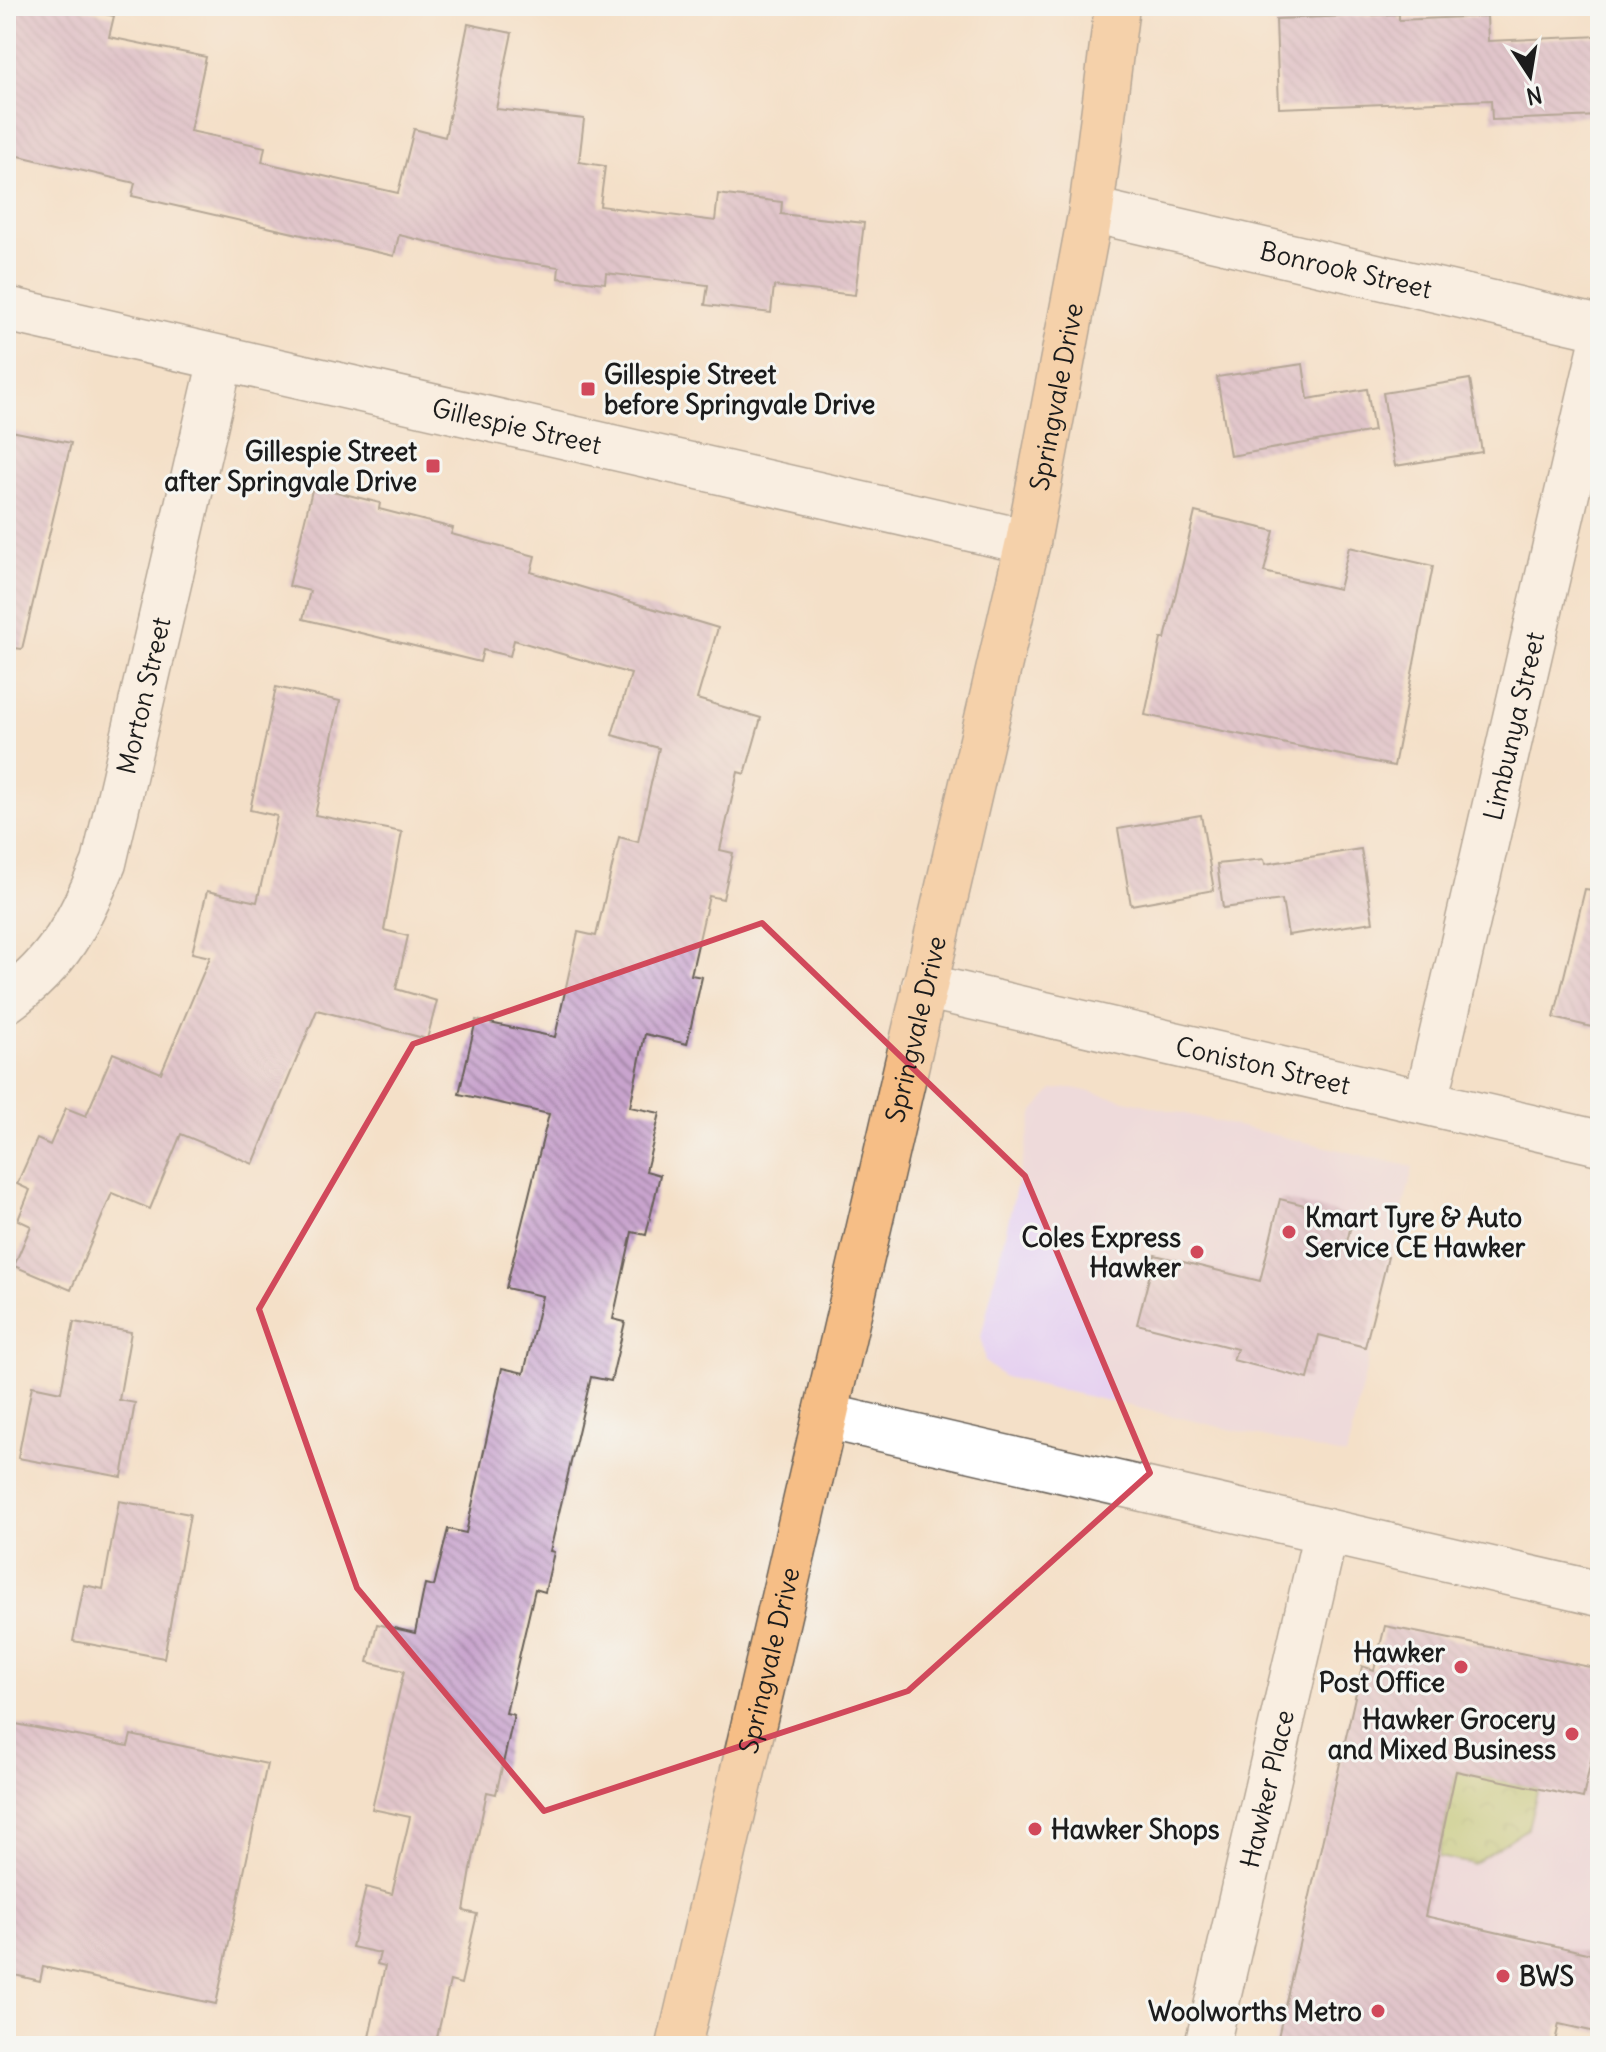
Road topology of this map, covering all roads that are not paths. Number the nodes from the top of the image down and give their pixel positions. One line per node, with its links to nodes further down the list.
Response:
1 (1117, 6): 2 (main road, Springvale Drive)
2 (1091, 210): 4 (street, Bonrook Street); 7 (main road, Springvale Drive)
3 (6, 309): 6 (street, Gillespie Street)
4 (1600, 328)
5 (1600, 351): 10 (street, Limbunya Street)
6 (221, 359): 7 (street, Gillespie Street); 9 (street, Morton Street)
7 (1028, 542): 8 (main road, Springvale Drive)
8 (924, 986): 10 (street, Coniston Street); 12 (main road, Springvale Drive)
9 (6, 1001)
10 (1426, 1102): 11 (street, Coniston Street)
11 (1600, 1143)
12 (825, 1416): 13 (street); 15 (main road, Springvale Drive)
13 (1326, 1531): 14 (street); 16 (street, Hawker Place)
14 (1600, 1594)
15 (679, 2046)
16 (1207, 2046)

